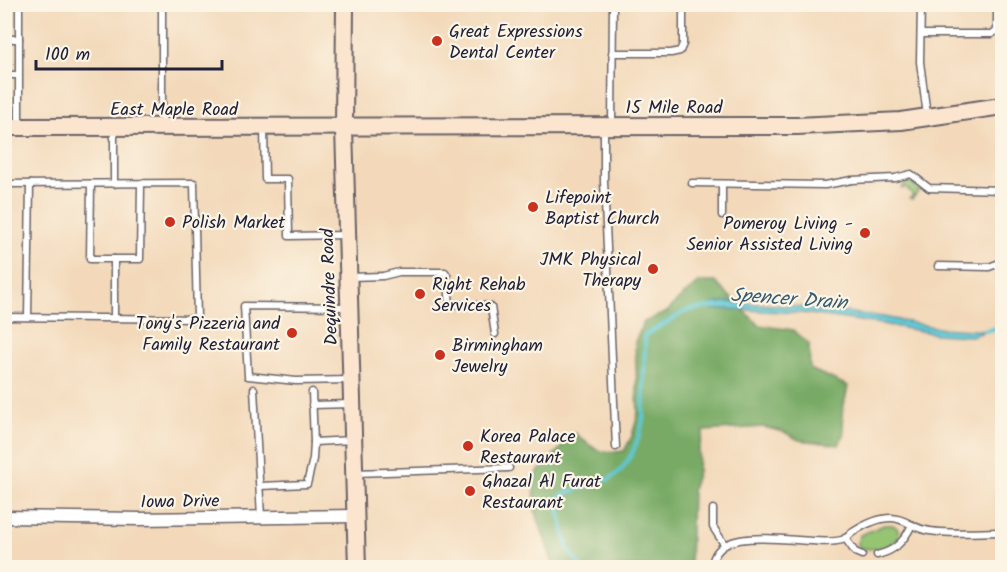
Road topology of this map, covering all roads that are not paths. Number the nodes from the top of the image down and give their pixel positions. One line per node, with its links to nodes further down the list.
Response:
1 (19, 4): 10 (lane)
2 (162, 4): 19 (lane)
3 (345, 4): 21 (main road, Dequindre Road)
4 (613, 4): 11 (lane)
5 (683, 4): 11 (lane)
6 (921, 4): 8 (lane)
7 (997, 4): 8 (lane)
8 (921, 34): 15 (lane)
9 (4, 39): 10 (lane)
10 (19, 39): 13 (lane)
11 (612, 53): 17 (lane)
12 (4, 75): 13 (lane)
13 (18, 75): 16 (lane)
14 (1002, 106): 15 (main road, 15 Mile Road)
15 (927, 118): 17 (main road, 15 Mile Road)
16 (12, 127): 18 (main road, East Maple Road)
17 (608, 127): 21 (main road, 15 Mile Road); 48 (lane)
18 (114, 128): 19 (main road, East Maple Road); 26 (lane)
19 (162, 128): 20 (main road, East Maple Road)
20 (264, 128): 21 (main road, East Maple Road); 31 (lane)
21 (344, 128): 31 (main road, Dequindre Road)
22 (692, 183): 28 (lane)
23 (4, 184): 24 (lane)
24 (30, 184): 25 (lane); 38 (lane)
25 (92, 184): 26 (lane); 32 (lane)
26 (114, 184): 27 (lane)
27 (141, 184): 32 (lane); 39 (lane)
28 (722, 184): 29 (lane); 30 (lane)
29 (1002, 190)
30 (722, 215)
31 (347, 235): 35 (main road, Dequindre Road)
32 (114, 259): 39 (lane)
33 (1002, 262): 34 (lane)
34 (938, 266)
35 (349, 277): 36 (main road, Dequindre Road); 40 (lane)
36 (350, 307): 41 (main road, Dequindre Road); 41 (lane)
37 (4, 317): 38 (lane)
38 (28, 317): 39 (lane)
39 (114, 318)
40 (495, 334)
41 (352, 380): 44 (main road, Dequindre Road)
42 (254, 390): 51 (lane)
43 (312, 392): 45 (lane)
44 (353, 404): 45 (lane); 46 (main road, Dequindre Road)
45 (312, 405): 47 (lane)
46 (354, 440): 47 (lane); 50 (main road, Dequindre Road)
47 (314, 442): 51 (lane)
48 (616, 447)
49 (509, 468): 50 (lane)
50 (355, 473): 53 (main road, Dequindre Road)
51 (260, 486): 55 (lane)
52 (713, 508): 59 (lane)
53 (356, 516): 55 (street, Iowa Drive); 62 (main road, Dequindre Road)
54 (4, 517): 55 (street, Iowa Drive)
55 (261, 518)
56 (912, 525): 57 (lane); 58 (lane); 61 (lane)
57 (1002, 532)
58 (845, 538): 59 (lane); 60 (lane)
59 (724, 544): 63 (lane)
60 (862, 555)
61 (877, 555)
62 (357, 567)
63 (712, 567)

